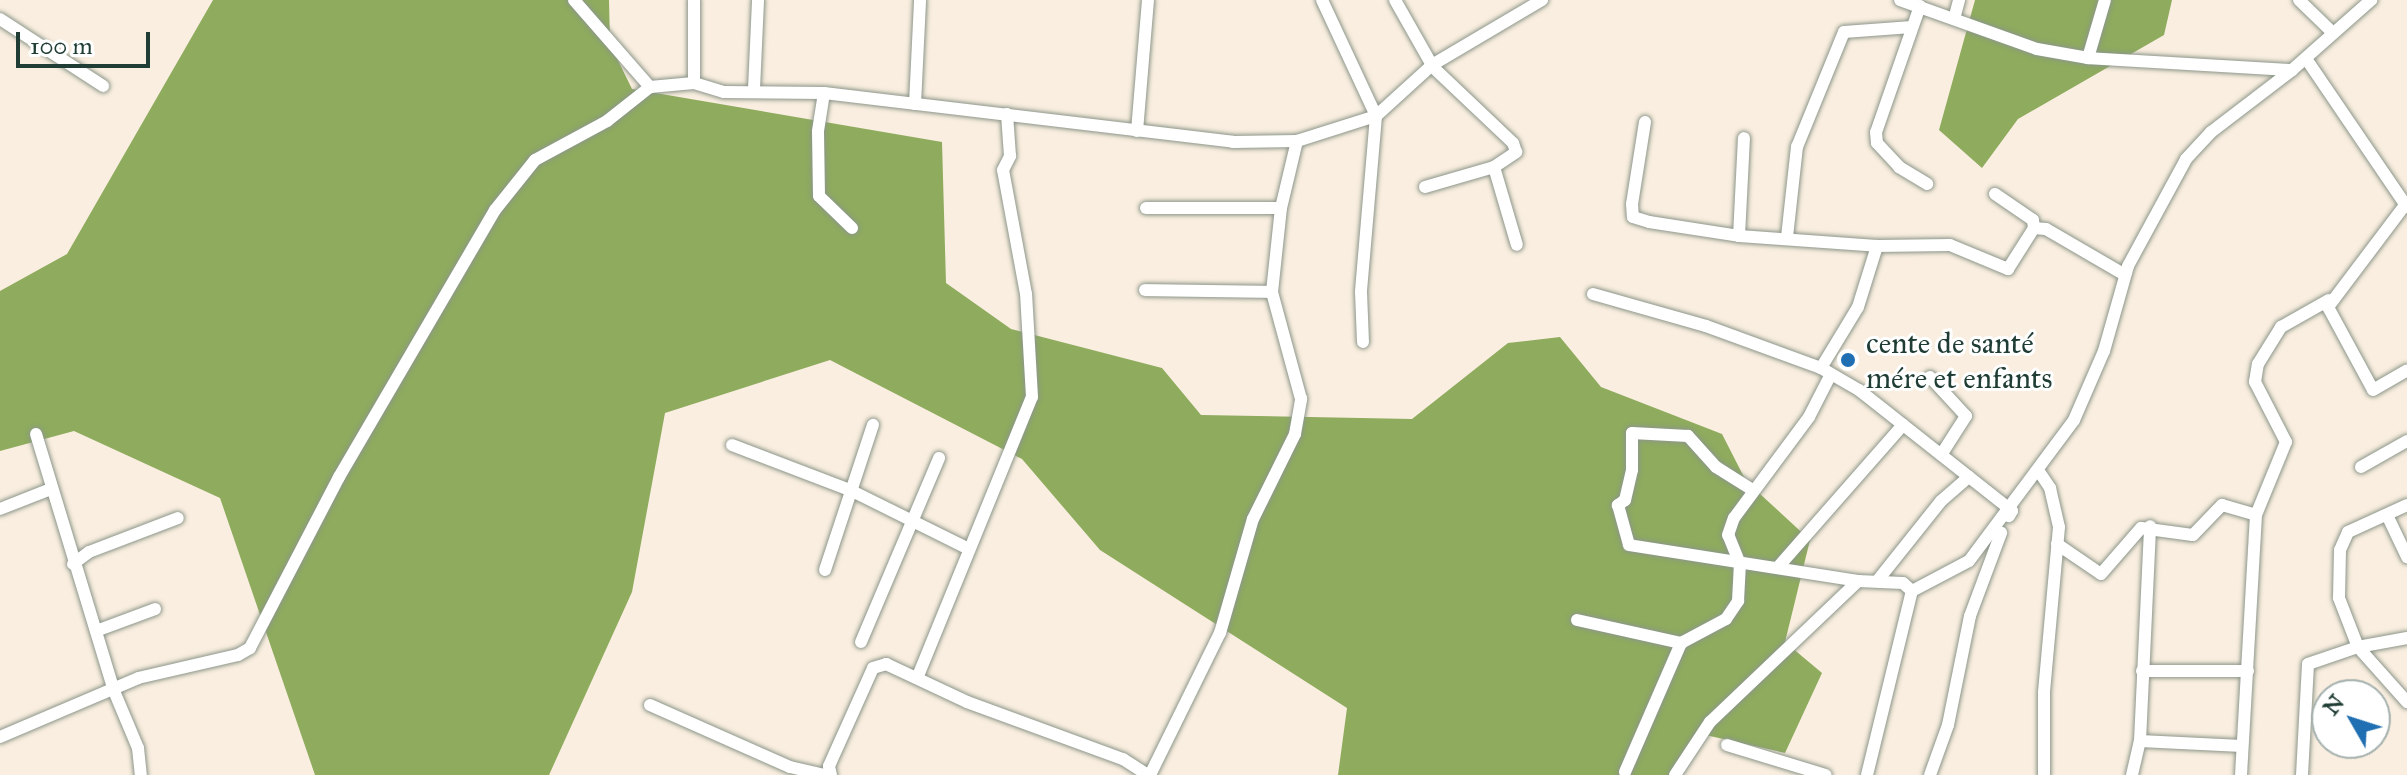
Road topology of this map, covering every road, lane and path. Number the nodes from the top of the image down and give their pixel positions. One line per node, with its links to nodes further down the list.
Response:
1 (574, 0): 25 (street)
2 (694, 0): 23 (street)
3 (758, 0): 26 (street)
4 (920, 0): 28 (street)
5 (1148, 0): 32 (street)
6 (1322, 0): 30 (street)
7 (1395, 0): 21 (street)
8 (1542, 0): 21 (street)
9 (1900, 0): 14 (street)
10 (1959, 0): 16 (street)
11 (2105, 0): 19 (street)
12 (2299, 0): 18 (street)
13 (2371, 0): 18 (street)
14 (1920, 6): 16 (street); 17 (street)
15 (0, 19): 24 (street)
16 (1954, 19): 19 (street)
17 (1912, 27): 36 (street); 45 (street)
18 (2333, 33): 20 (street)
19 (2088, 58): 22 (street)
20 (2307, 60): 22 (street); 39 (street)
21 (1432, 66): 30 (street); 35 (street)
22 (2292, 70): 48 (street)
23 (694, 83): 25 (street); 26 (street)
24 (103, 86)
25 (650, 87): 98 (street)
26 (754, 89): 27 (street)
27 (824, 93): 28 (street); 42 (street)
28 (915, 104): 29 (street)
29 (1007, 114): 32 (street); 79 (street)
30 (1376, 116): 34 (street); 53 (street)
31 (1645, 122): 44 (street)
32 (1137, 131): 34 (street)
33 (1744, 138): 44 (street)
34 (1297, 141): 41 (street)
35 (1494, 167): 37 (street); 46 (street)
36 (1927, 184)
37 (1425, 187)
38 (1995, 194): 43 (street)
39 (2406, 206): 52 (street)
40 (1146, 208): 41 (street)
41 (1281, 208): 50 (street)
42 (852, 228)
43 (2034, 228): 47 (street); 48 (street)
44 (1739, 236): 45 (street)
45 (1787, 237): 47 (street)
46 (1517, 245)
47 (1877, 246): 55 (street)
48 (2125, 275): 65 (street)
49 (1145, 290): 50 (street)
50 (1272, 292): 108 (street)
51 (1593, 294): 55 (street)
52 (2329, 300): 54 (street); 73 (street)
53 (1363, 342)
54 (2407, 370)
55 (1826, 371): 58 (street); 68 (street)
56 (1930, 377): 62 (street)
57 (873, 425): 69 (street)
58 (1903, 425): 62 (street); 83 (street)
59 (36, 434): 67 (street)
60 (2407, 441): 64 (street)
61 (732, 445): 69 (street)
62 (1941, 455): 66 (street)
63 (939, 458): 76 (street)
64 (2361, 467)
65 (2038, 470): 72 (street); 78 (street)
66 (1969, 477): 72 (street); 85 (street)
67 (51, 489): 71 (street); 81 (street)
68 (1751, 489): 82 (street); 82 (street)
69 (850, 490): 76 (street); 84 (street)
70 (2407, 505): 74 (street)
71 (0, 509)
72 (2012, 511): 87 (street); 112 (street)
73 (2256, 515): 77 (street); 96 (street)
74 (2387, 515): 80 (street); 94 (street)
75 (178, 518): 81 (street)
76 (914, 519): 79 (street); 92 (street)
77 (2150, 526): 78 (street); 95 (street)
78 (2057, 544): 113 (street)
79 (969, 549): 97 (street)
80 (2407, 557)
81 (73, 564): 90 (street)
82 (1740, 564): 83 (street); 93 (street)
83 (1779, 566): 86 (street)
84 (825, 570)
85 (1878, 580): 86 (street); 87 (street)
86 (1858, 581): 109 (street)
87 (1912, 591): 111 (street)
88 (155, 609): 90 (street)
89 (1577, 620): 93 (street)
90 (96, 631): 98 (street)
91 (2407, 638): 94 (street)
92 (861, 642)
93 (1681, 643): 105 (street)
94 (2358, 647): 99 (street); 116 (street)
95 (2142, 671): 96 (street); 102 (street)
96 (2248, 671): 104 (street)
97 (918, 676): 107 (street); 108 (street)
98 (114, 691): 101 (street); 106 (street)
99 (2407, 702)
100 (650, 705): 107 (street)
101 (0, 737)
102 (2140, 741): 104 (street); 114 (street)
103 (1727, 745): 110 (street)
104 (2242, 746): 115 (street)
105 (1625, 772)
106 (141, 775)
107 (829, 775)
108 (1149, 775)
109 (1675, 775)
110 (1826, 775)
111 (1867, 775)
112 (1930, 775)
113 (2044, 775)
114 (2132, 775)
115 (2241, 775)
116 (2302, 775)

